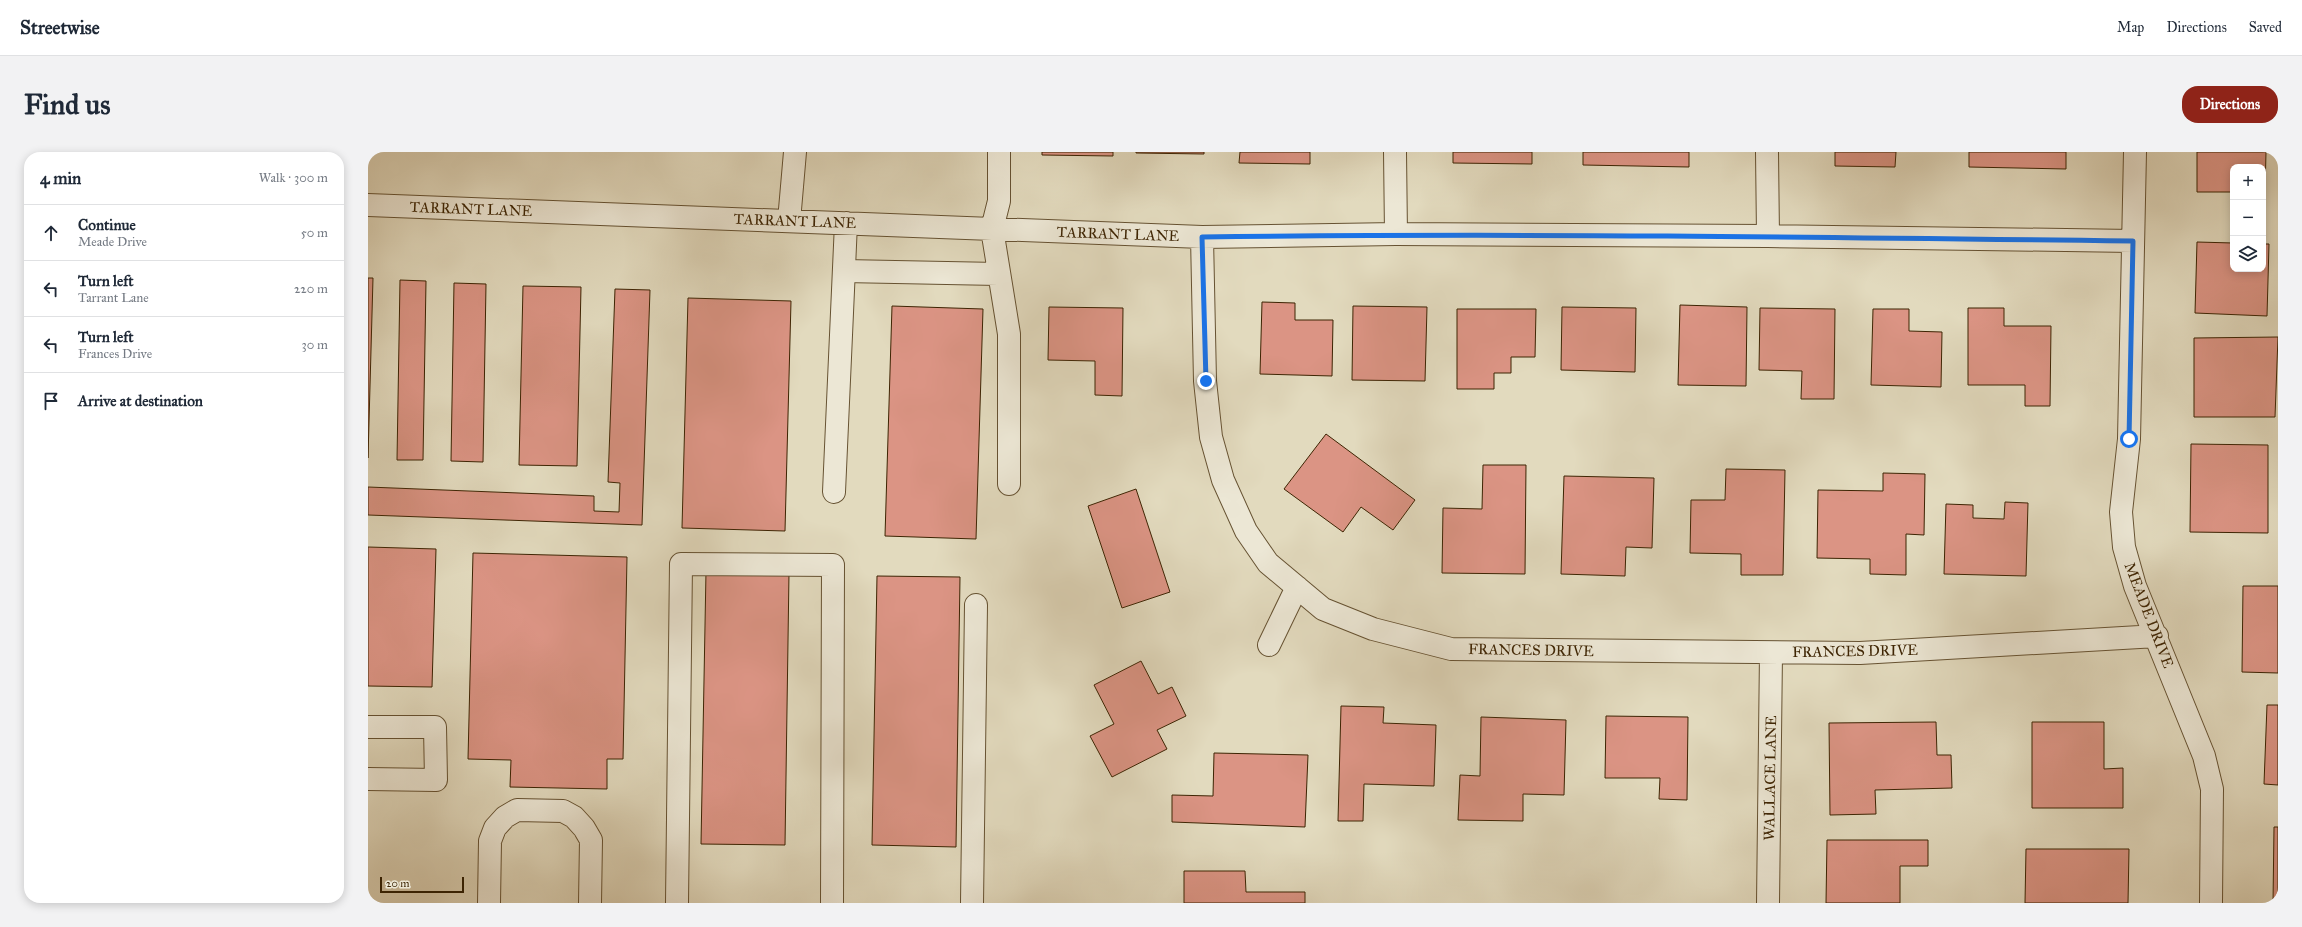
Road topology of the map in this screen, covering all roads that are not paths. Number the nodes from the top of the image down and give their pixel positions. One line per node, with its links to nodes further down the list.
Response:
1 (796, 152): 7 (street)
2 (999, 152): 9 (street)
3 (1395, 152): 10 (street)
4 (1767, 152): 11 (street)
5 (2134, 152): 13 (street, MEADE DRIVE)
6 (368, 205): 7 (street, TARRANT LANE)
7 (789, 221): 8 (street, TARRANT LANE)
8 (846, 224): 9 (street, TARRANT LANE); 14 (street)
9 (992, 229): 12 (street, TARRANT LANE); 15 (street)
10 (1396, 234): 11 (street, TARRANT LANE); 12 (street, TARRANT LANE)
11 (1768, 236): 13 (street, TARRANT LANE)
12 (1202, 237): 18 (street, FRANCES DRIVE)
13 (2133, 241): 20 (street, MEADE DRIVE)
14 (844, 271): 15 (street); 17 (street)
15 (998, 274): 16 (street)
16 (1008, 484)
17 (834, 492)
18 (1297, 587): 21 (street); 22 (street, FRANCES DRIVE)
19 (976, 605): 29 (street)
20 (2156, 636): 22 (street, FRANCES DRIVE); 31 (street, MEADE DRIVE)
21 (1270, 645)
22 (1771, 653): 30 (street, WALLACE LANE)
23 (368, 727): 24 (street)
24 (368, 779)
25 (489, 903): 26 (street)
26 (590, 903)
27 (677, 903): 28 (street)
28 (832, 903)
29 (972, 903)
30 (1768, 903)
31 (2211, 903)

